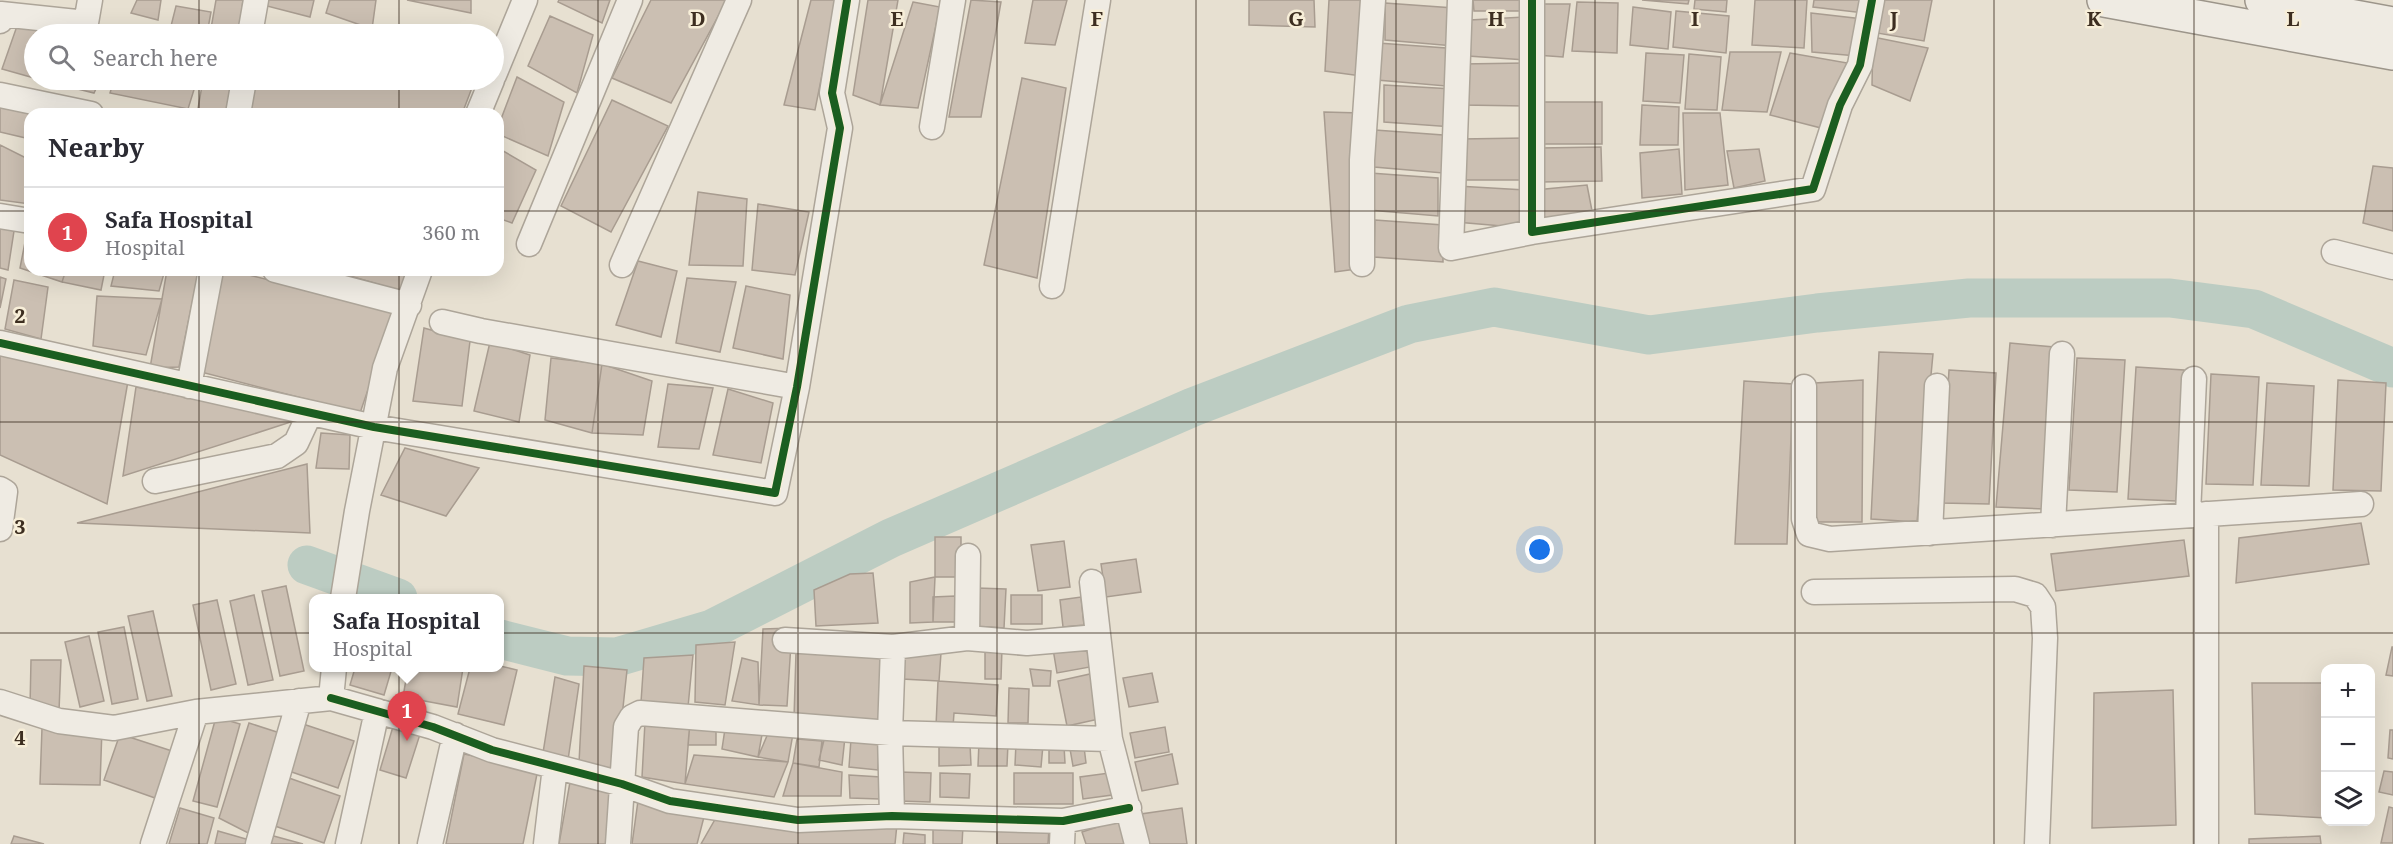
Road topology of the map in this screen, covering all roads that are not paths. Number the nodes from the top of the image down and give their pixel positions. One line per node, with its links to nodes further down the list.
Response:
1 (90, 0): 15 (street)
2 (256, 0): 16 (street)
3 (525, 0): 18 (street)
4 (630, 0): 30 (street)
5 (739, 0): 33 (street)
6 (847, 0): 46 (street)
7 (953, 0): 26 (street)
8 (1098, 0): 38 (street)
9 (1373, 0): 32 (street)
10 (1460, 0): 29 (street)
11 (1532, 0): 29 (street)
12 (1872, 0): 29 (street)
13 (2104, 0): 19 (street)
14 (2262, 0): 17 (street)
15 (0, 21)
16 (253, 24)
17 (2393, 24)
18 (504, 51)
19 (2393, 53)
20 (242, 90): 24 (street)
21 (488, 90): 25 (street)
22 (0, 95): 23 (street)
23 (57, 108)
24 (239, 108)
25 (480, 108)
26 (932, 127)
27 (0, 216): 28 (street)
28 (24, 220)
29 (1532, 232)
30 (529, 244)
31 (2334, 252): 34 (street)
32 (1362, 264)
33 (622, 265)
34 (2393, 267)
35 (210, 276): 44 (street)
36 (298, 276): 39 (street)
37 (418, 276): 39 (street)
38 (1052, 286)
39 (408, 305): 49 (street)
40 (442, 321): 46 (street)
41 (0, 343): 44 (street)
42 (2062, 354): 54 (street)
43 (2194, 379): 53 (street)
44 (189, 386): 48 (street)
45 (1936, 386): 56 (street)
46 (797, 387): 49 (street)
47 (1804, 387): 56 (street)
48 (310, 413): 49 (street); 50 (street)
49 (374, 427): 60 (street)
50 (155, 481)
51 (0, 489): 55 (street)
52 (2361, 504): 53 (street)
53 (2197, 515): 54 (street); 87 (street)
54 (2053, 525): 56 (street)
55 (0, 529)
56 (1930, 533)
57 (968, 556): 61 (street)
58 (1092, 582): 62 (street)
59 (1814, 592): 86 (street)
60 (344, 594)
61 (967, 638): 62 (street); 64 (street)
62 (1097, 638): 73 (street)
63 (785, 640): 64 (street)
64 (892, 647): 71 (street)
65 (334, 672): 66 (street)
66 (331, 698): 67 (street); 69 (street)
67 (299, 701): 70 (street); 80 (street)
68 (6, 705): 70 (street)
69 (377, 711): 72 (street); 81 (street)
70 (196, 712): 79 (street)
71 (890, 733): 73 (street); 75 (street); 77 (street)
72 (455, 735): 74 (street); 82 (street)
73 (1110, 739): 76 (street)
74 (555, 767): 75 (street); 83 (street)
75 (622, 784): 77 (street); 84 (street)
76 (1129, 808): 78 (street); 85 (street)
77 (892, 816): 78 (street)
78 (1062, 833)
79 (153, 844)
80 (258, 844)
81 (348, 844)
82 (430, 844)
83 (546, 844)
84 (618, 844)
85 (1137, 844)
86 (2037, 844)
87 (2206, 844)

